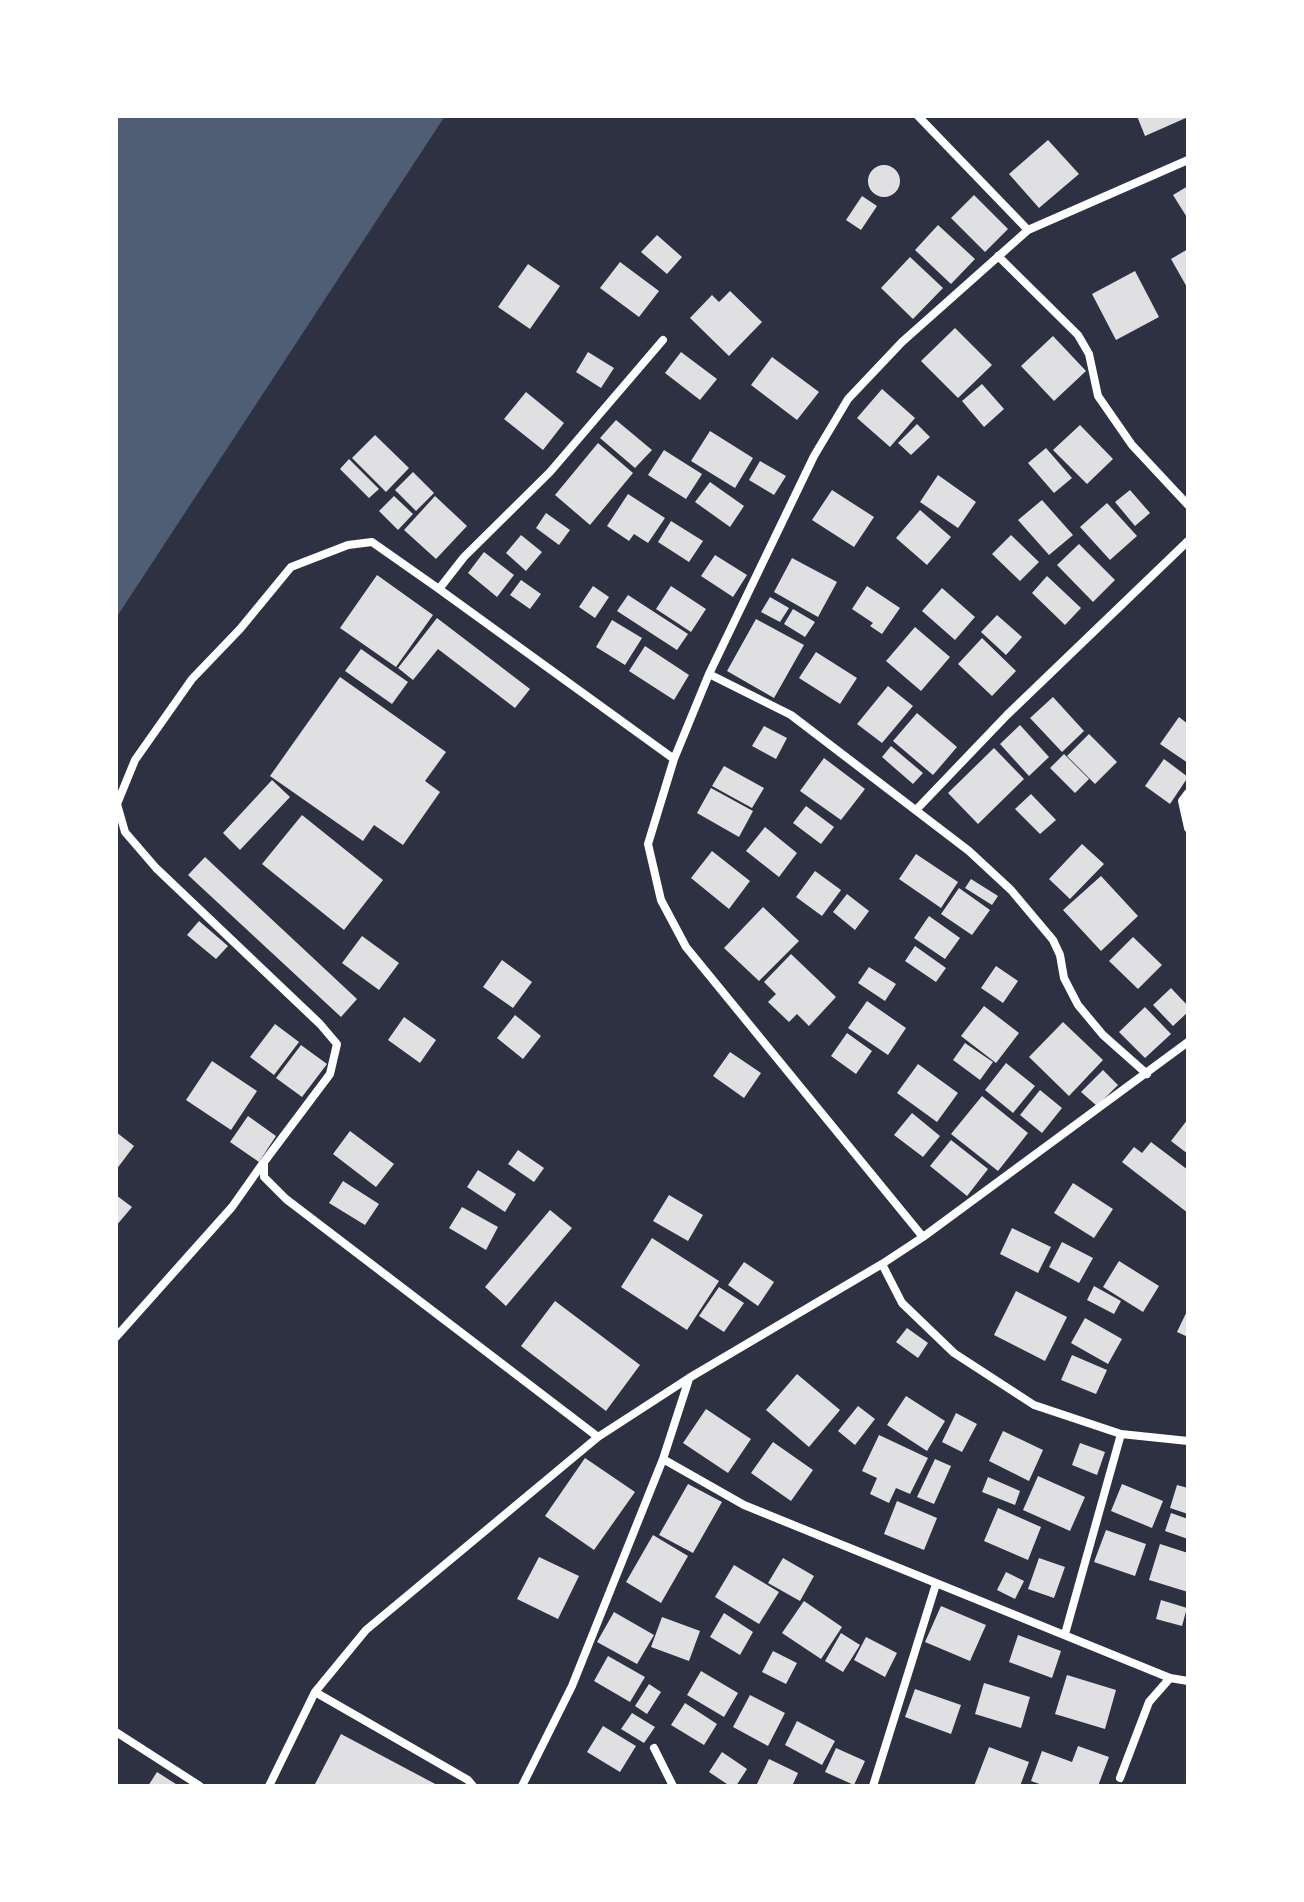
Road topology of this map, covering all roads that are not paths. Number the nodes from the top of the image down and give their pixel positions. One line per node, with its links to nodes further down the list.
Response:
1 (918, 116): 3 (street)
2 (1188, 160): 3 (street)
3 (1028, 230): 4 (street)
4 (998, 256): 6 (street); 9 (street)
5 (663, 340): 8 (street)
6 (1188, 505)
7 (1188, 541): 12 (street)
8 (439, 589): 10 (street); 16 (street)
9 (709, 674): 10 (street); 12 (street)
10 (674, 759): 17 (street)
11 (1188, 793): 13 (street)
12 (916, 810): 15 (street)
13 (1188, 828)
14 (1188, 1042): 15 (street)
15 (1147, 1074): 17 (street)
16 (264, 1162): 19 (street); 22 (street)
17 (923, 1237): 18 (street)
18 (882, 1264): 20 (street); 21 (street)
19 (116, 1337)
20 (689, 1378): 22 (street); 24 (street)
21 (1121, 1434): 23 (street); 26 (street)
22 (598, 1437): 29 (street)
23 (1188, 1441)
24 (663, 1459): 25 (street); 36 (street)
25 (936, 1584): 26 (street); 38 (street)
26 (1065, 1634): 27 (street)
27 (1170, 1678): 28 (street); 32 (street)
28 (1188, 1681)
29 (315, 1692): 34 (street); 35 (street)
30 (116, 1732): 33 (street)
31 (654, 1748): 37 (street)
32 (1120, 1778)
33 (200, 1786)
34 (269, 1786)
35 (473, 1786)
36 (522, 1786)
37 (673, 1786)
38 (873, 1786)

